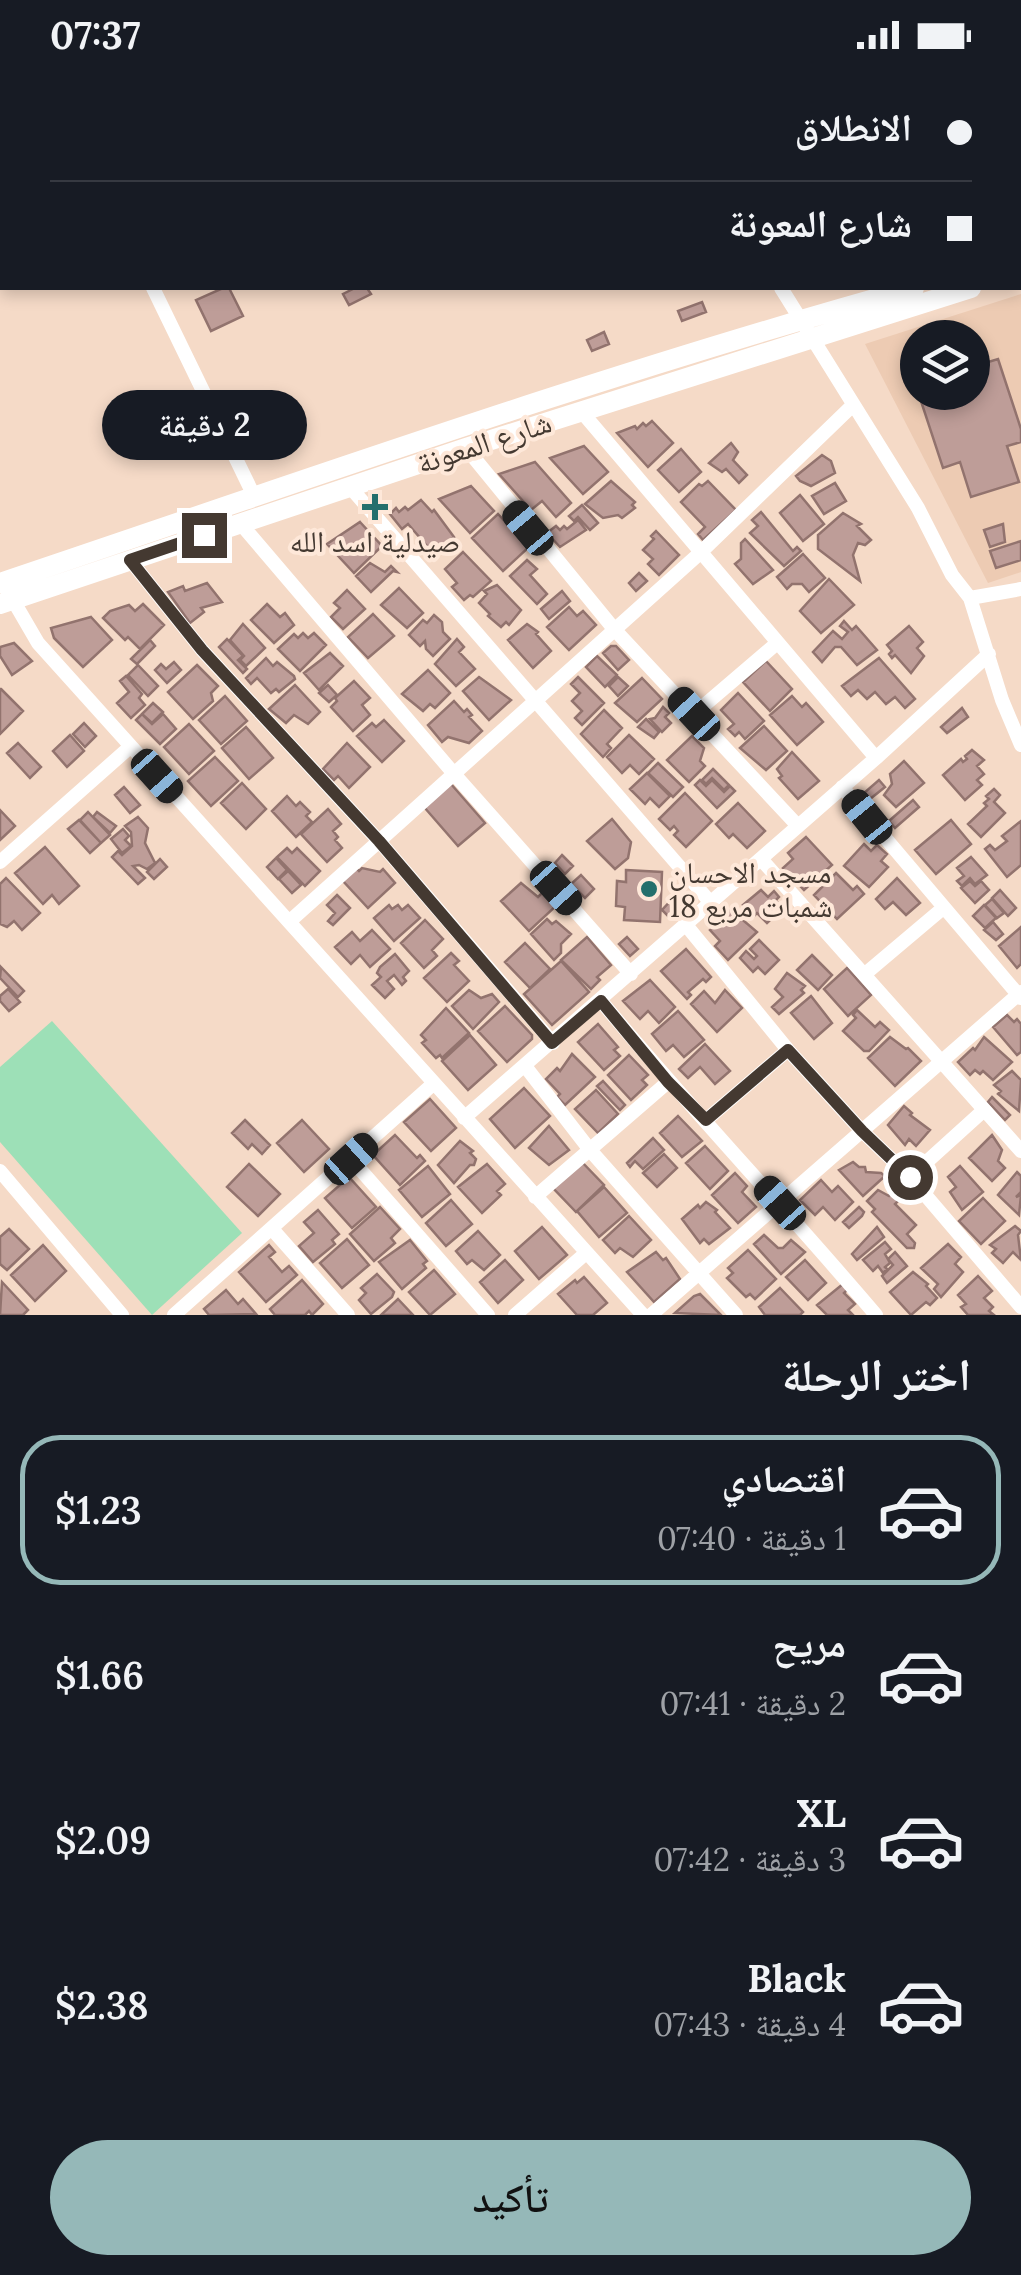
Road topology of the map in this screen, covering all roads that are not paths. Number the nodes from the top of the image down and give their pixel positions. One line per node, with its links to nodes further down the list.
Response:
1 (154, 290): 10 (street)
2 (782, 290): 5 (street)
3 (909, 290): 5 (highway, شارع المعونة)
4 (963, 290): 5 (highway, شارع المعونة)
5 (805, 329): 6 (street); 7 (highway, شارع المعونة); 10 (highway, شارع المعونة)
6 (853, 405): 12 (street); 16 (street)
7 (581, 411): 8 (highway, شارع المعونة); 12 (street)
8 (466, 448): 9 (highway, شارع المعونة); 17 (street)
9 (350, 486): 11 (highway, شارع المعونة); 20 (street)
10 (254, 496): 15 (highway, شارع المعونة)
11 (240, 522): 13 (highway, شارع المعونة); 25 (street)
12 (700, 553): 17 (street); 18 (street)
13 (130, 560): 15 (highway, شارع المعونة); 28 (street)
14 (1021, 589): 16 (street)
15 (4, 596): 23 (street)
16 (970, 598): 19 (street)
17 (614, 629): 20 (street); 21 (street)
18 (776, 644): 21 (street); 24 (street)
19 (989, 654): 22 (street); 24 (street)
20 (533, 701): 25 (street); 31 (street)
21 (694, 714): 27 (street)
22 (1021, 745)
23 (130, 747): 30 (street); 33 (street)
24 (876, 758): 26 (street)
25 (454, 775): 28 (street); 35 (street)
26 (842, 786): 27 (street); 32 (street)
27 (798, 826): 29 (street)
28 (379, 841): 33 (street); 39 (street)
29 (761, 858): 31 (street); 36 (street)
30 (0, 862)
31 (711, 903): 34 (street)
32 (942, 908): 36 (street); 37 (street)
33 (290, 922): 44 (street)
34 (686, 925): 35 (street); 40 (street)
35 (631, 974): 38 (street)
36 (865, 974): 41 (street)
37 (1020, 995): 41 (street)
38 (601, 1001): 39 (street); 43 (street)
39 (552, 1043): 42 (street)
40 (788, 1050): 47 (street); 48 (street)
41 (941, 1062): 45 (street); 48 (street)
42 (525, 1066): 46 (street); 49 (street)
43 (668, 1082): 47 (street); 49 (street)
44 (433, 1084): 46 (street); 51 (street)
45 (984, 1110): 50 (street); 53 (street)
46 (464, 1118): 54 (street)
47 (706, 1120): 55 (street)
48 (862, 1131): 53 (street); 55 (street)
49 (590, 1150): 54 (street); 58 (street)
50 (1021, 1150)
51 (351, 1159): 56 (street); 63 (street)
52 (0, 1171): 61 (street)
53 (910, 1177): 59 (street)
54 (535, 1197): 57 (street)
55 (780, 1203): 58 (street); 68 (street)
56 (273, 1230): 60 (street); 62 (street)
57 (586, 1252): 64 (street); 65 (street)
58 (701, 1273): 66 (street); 67 (street)
59 (1021, 1307)
60 (345, 1314)
61 (122, 1315)
62 (174, 1315)
63 (488, 1315)
64 (515, 1315)
65 (643, 1315)
66 (651, 1315)
67 (736, 1315)
68 (876, 1315)

